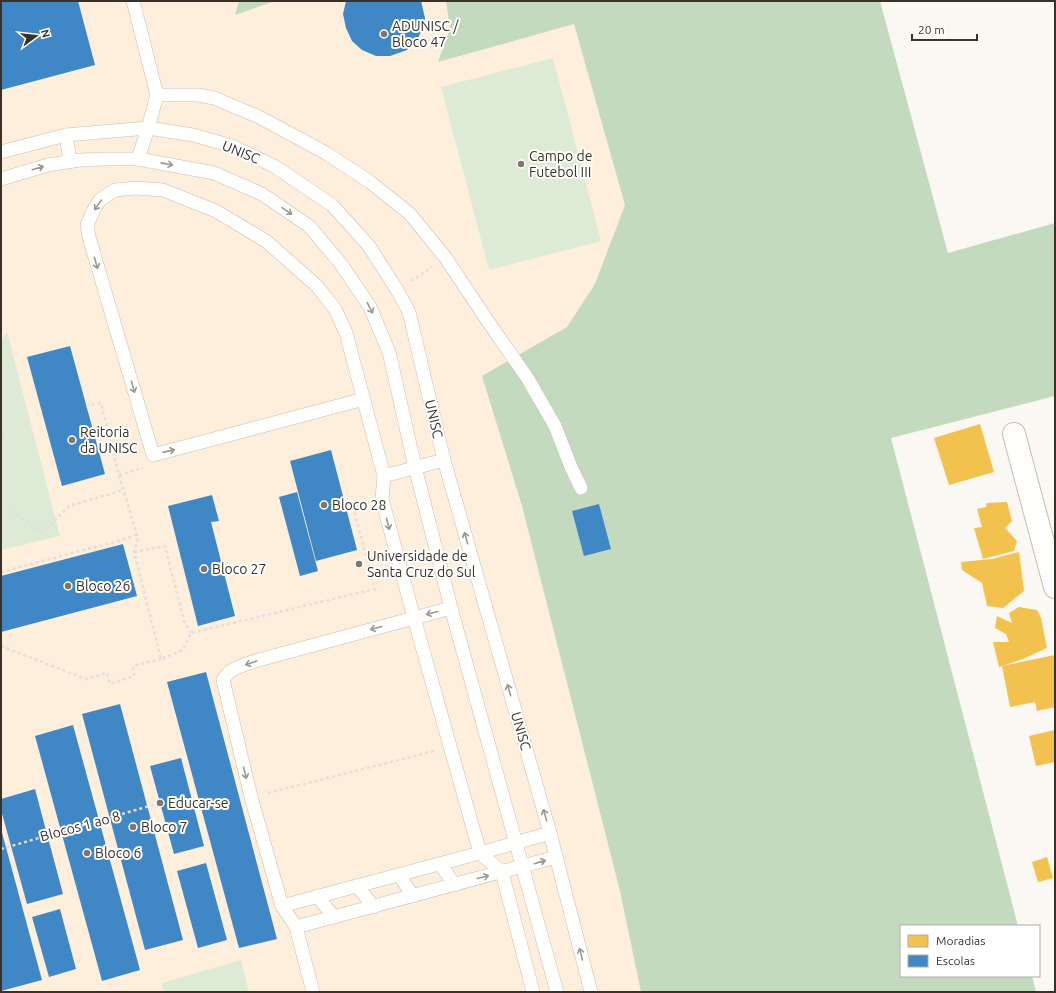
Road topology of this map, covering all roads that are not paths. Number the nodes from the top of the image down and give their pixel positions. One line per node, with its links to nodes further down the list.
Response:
1 (133, 1): 2 (lane)
2 (157, 95): 3 (lane); 14 (lane)
3 (148, 128): 4 (lane, UNISC); 6 (lane); 11 (lane, UNISC)
4 (66, 135): 5 (lane, UNISC); 7 (lane)
5 (1, 152)
6 (138, 159): 7 (lane, UNISC); 12 (lane, UNISC, one-way to 12)
7 (70, 162): 8 (lane, UNISC, one-way to 7)
8 (1, 179)
9 (364, 399): 9 (lane, one-way to 9); 13 (lane)
10 (1014, 434): 15 (street)
11 (444, 460): 12 (lane); 18 (lane, UNISC, one-way to 11)
12 (415, 467): 13 (lane); 16 (lane, UNISC)
13 (384, 476): 17 (lane, one-way to 17)
14 (581, 488)
15 (1055, 587)
16 (451, 608): 17 (lane, one-way to 17); 19 (lane, UNISC)
17 (414, 618): 20 (lane); 30 (lane, one-way to 30)
18 (550, 833): 19 (lane); 21 (lane, UNISC)
19 (516, 842): 20 (lane); 23 (lane, UNISC)
20 (480, 853): 22 (lane); 24 (lane)
21 (556, 857): 23 (lane, one-way to 21); 37 (lane, UNISC, one-way to 21)
22 (440, 864): 25 (lane); 26 (lane)
23 (523, 866): 24 (lane); 36 (lane, UNISC)
24 (502, 872): 26 (lane, one-way to 24); 35 (lane)
25 (399, 875): 27 (lane); 29 (lane)
26 (455, 885): 29 (lane)
27 (357, 886): 28 (lane); 31 (lane)
28 (317, 896): 30 (lane); 32 (lane)
29 (413, 896): 31 (lane)
30 (282, 906): 33 (lane)
31 (374, 907): 32 (lane)
32 (334, 917): 33 (lane)
33 (296, 927): 34 (lane)
34 (313, 992)
35 (533, 992)
36 (557, 992)
37 (591, 992)

